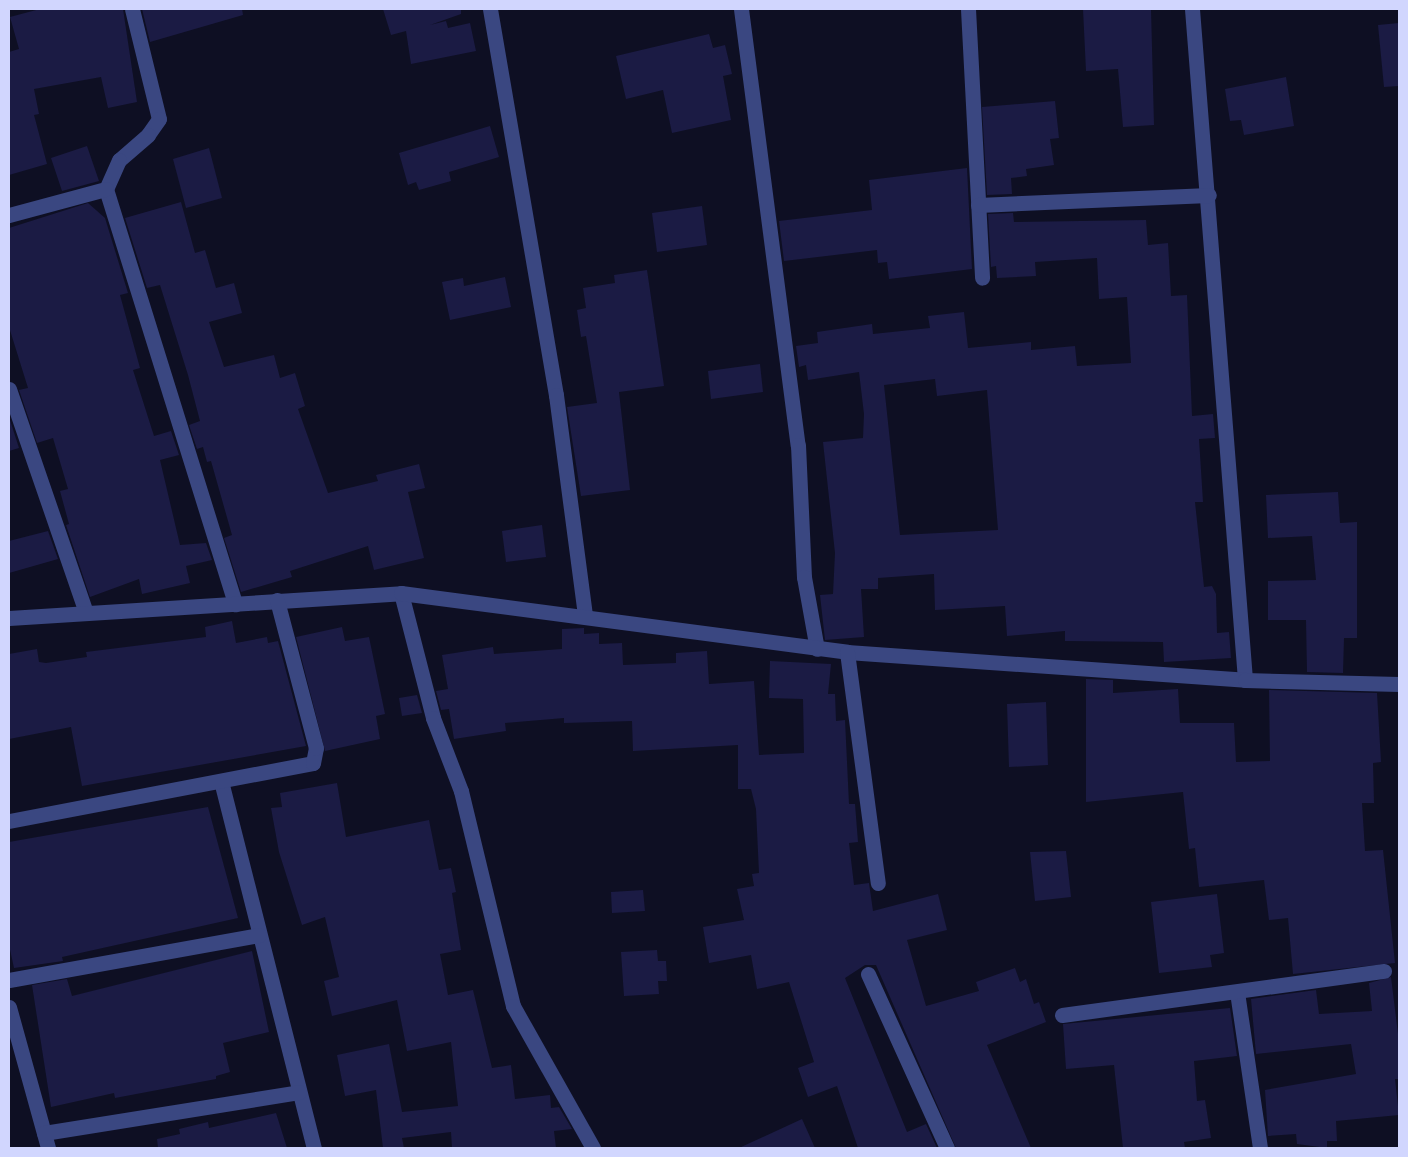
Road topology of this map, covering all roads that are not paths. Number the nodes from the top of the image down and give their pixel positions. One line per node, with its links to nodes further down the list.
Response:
1 (132, 9): 6 (street)
2 (490, 9): 16 (street)
3 (741, 9): 18 (street)
4 (968, 9): 8 (street)
5 (1192, 9): 7 (street)
6 (106, 189): 9 (street); 14 (street)
7 (1209, 195): 8 (street); 20 (street)
8 (978, 205): 10 (street)
9 (9, 215)
10 (982, 278)
11 (9, 389): 15 (street)
12 (401, 593): 13 (street); 16 (street); 36 (street)
13 (277, 600): 14 (street); 22 (street)
14 (235, 604): 15 (street)
15 (86, 613): 17 (street)
16 (585, 616): 18 (street)
17 (9, 618)
18 (817, 649): 19 (street)
19 (847, 652): 20 (street); 24 (street)
20 (1245, 680): 21 (street)
21 (1399, 684)
22 (221, 781): 23 (street); 25 (street)
23 (9, 821)
24 (878, 883)
25 (259, 935): 28 (street); 32 (street)
26 (1384, 971): 29 (street)
27 (868, 974): 37 (street)
28 (9, 980)
29 (1237, 992): 31 (street); 38 (street)
30 (9, 1007): 33 (street)
31 (1062, 1015)
32 (299, 1092): 33 (street); 35 (street)
33 (44, 1133): 34 (street)
34 (48, 1148)
35 (314, 1148)
36 (593, 1148)
37 (948, 1148)
38 (1260, 1148)

